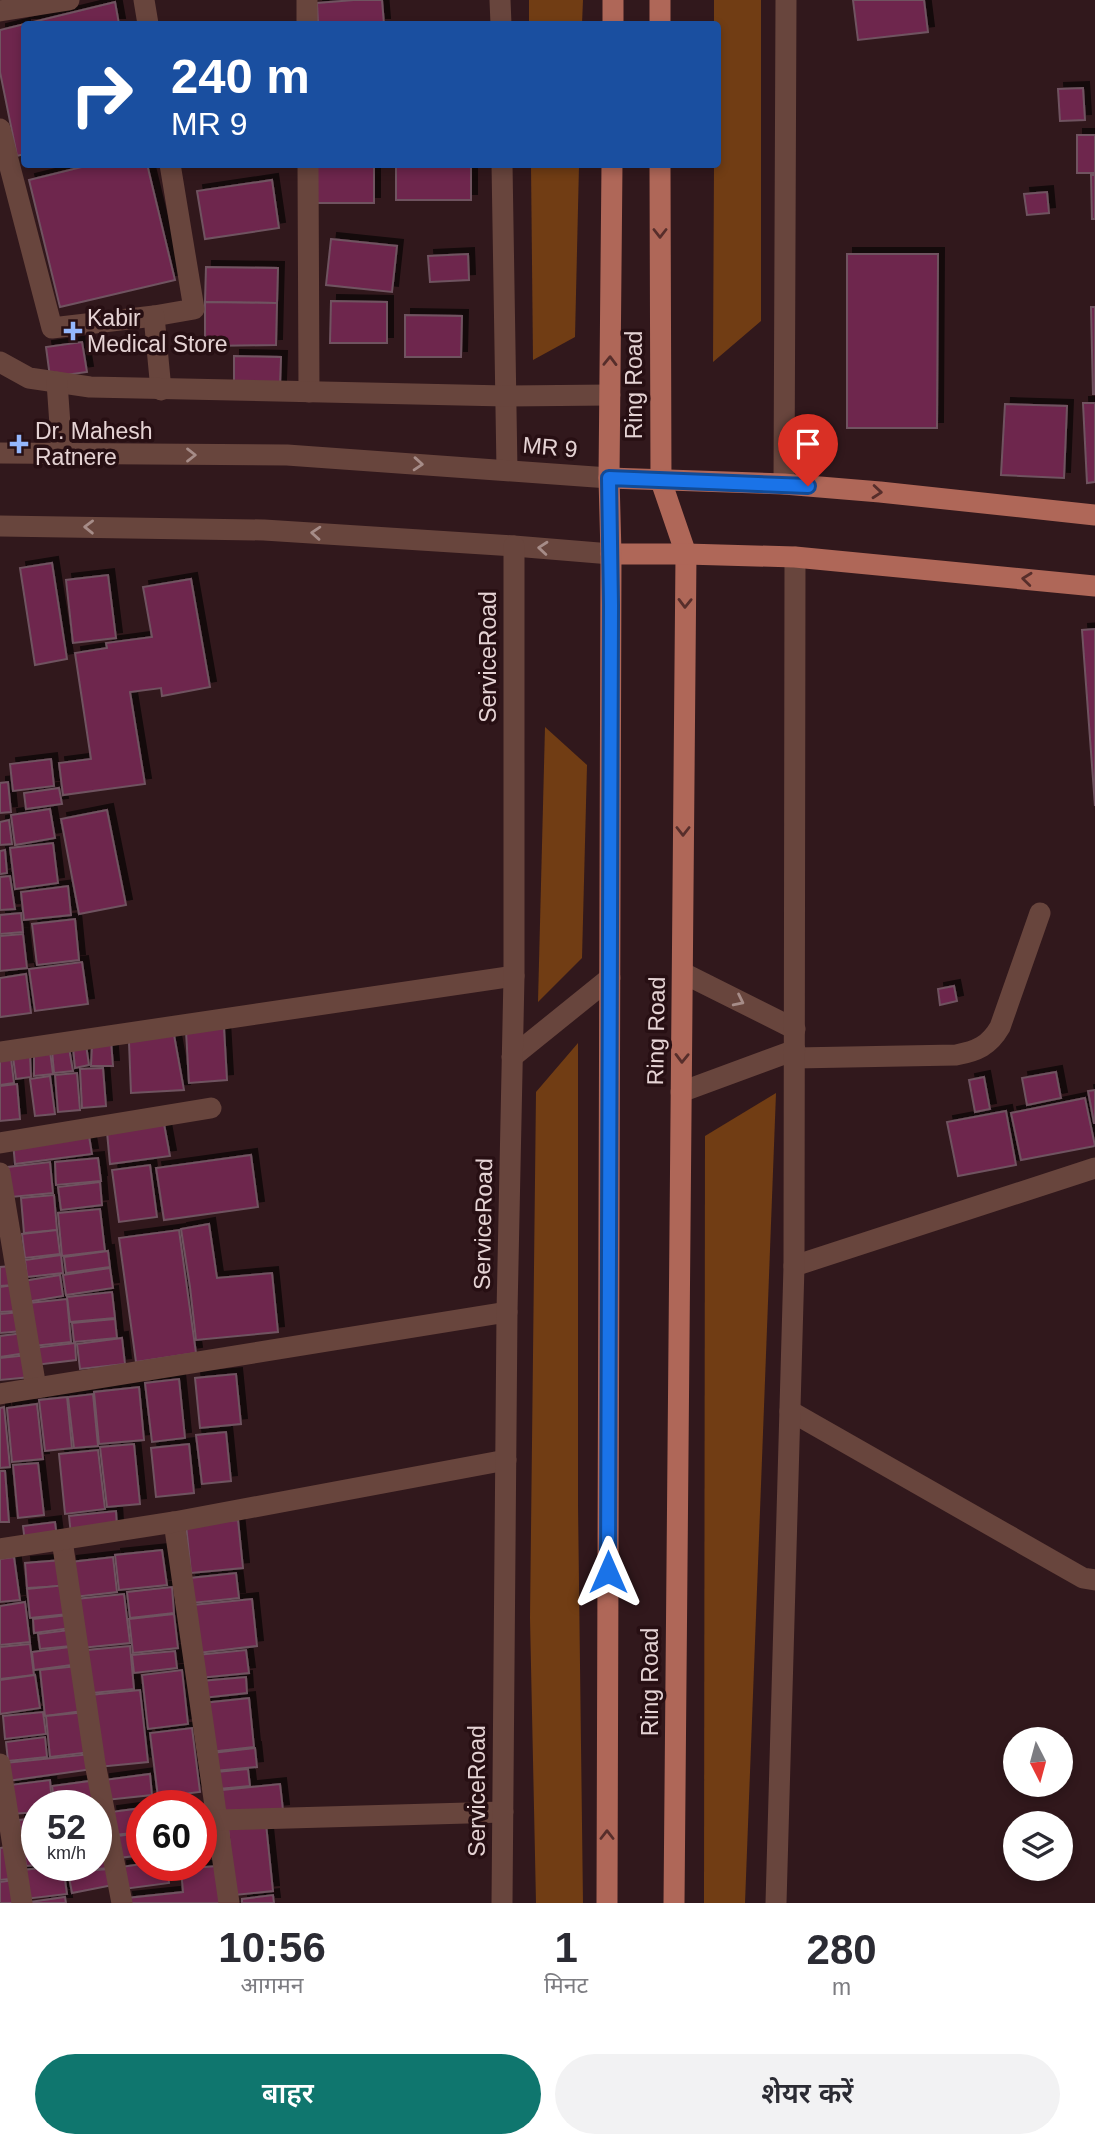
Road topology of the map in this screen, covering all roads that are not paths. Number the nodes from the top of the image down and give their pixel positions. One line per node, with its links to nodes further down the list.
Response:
1 (69, 0): 8 (street)
2 (144, 0): 9 (street)
3 (307, 0): 10 (street)
4 (500, 0): 11 (street)
5 (613, 0): 12 (main road)
6 (660, 0): 13 (main road)
7 (786, 0): 32 (street)
8 (0, 11)
9 (148, 21)
10 (307, 21)
11 (501, 21)
12 (613, 21)
13 (660, 21)
14 (0, 129): 20 (street)
15 (171, 168): 20 (street)
16 (308, 168): 24 (street)
17 (502, 168): 26 (street)
18 (612, 168): 25 (main road, Ring Road, one-way to 18)
19 (660, 168): 31 (main road, Ring Road, one-way to 31)
20 (154, 316): 23 (street)
21 (0, 362): 22 (street)
22 (57, 382): 23 (street); 28 (street)
23 (161, 390): 24 (street)
24 (309, 392): 26 (street)
25 (610, 395): 26 (street); 30 (main road, Ring Road)
26 (506, 396): 29 (street)
27 (0, 453): 28 (street, MR 9)
28 (62, 454): 29 (street, MR 9, one-way to 29)
29 (507, 470): 30 (street, MR 9)
30 (609, 478): 31 (main road, MR 9); 36 (main road, Ring Road)
31 (661, 481): 32 (main road, MR 9); 37 (main road, Ring Road)
32 (784, 484): 33 (main road, MR 9, one-way to 33)
33 (1095, 515)
34 (0, 526): 35 (street, one-way to 34)
35 (514, 546): 36 (street, one-way to 35); 42 (street, ServiceRoad)
36 (611, 554): 37 (main road); 43 (main road, Ring Road)
37 (685, 554): 38 (main road); 41 (main road, Ring Road, one-way to 41)
38 (795, 558): 39 (main road, one-way to 38); 44 (street)
39 (1095, 586)
40 (1040, 913): 44 (street)
41 (683, 973): 44 (street, one-way to 44); 47 (main road, Ring Road, one-way to 47)
42 (514, 976): 45 (street); 46 (street, ServiceRoad)
43 (610, 978): 46 (street); 70 (main road, Ring Road, one-way to 43)
44 (795, 1045): 47 (street); 52 (street)
45 (0, 1052)
46 (512, 1057): 53 (street, ServiceRoad)
47 (681, 1092): 71 (main road, Ring Road)
48 (211, 1108): 49 (street)
49 (0, 1143)
50 (1095, 1168): 52 (street)
51 (0, 1173): 54 (street)
52 (794, 1266): 56 (street)
53 (508, 1312): 54 (street); 57 (street, ServiceRoad)
54 (36, 1388): 55 (street)
55 (0, 1394)
56 (790, 1410): 61 (street); 72 (street)
57 (506, 1460): 58 (street); 64 (street, ServiceRoad)
58 (174, 1522): 59 (street); 63 (street)
59 (62, 1540): 60 (street); 67 (street)
60 (0, 1549)
61 (1095, 1580)
62 (0, 1764): 66 (street)
63 (213, 1790)
64 (503, 1812): 65 (street); 69 (street, ServiceRoad)
65 (217, 1819): 68 (street)
66 (22, 1903)
67 (122, 1903)
68 (229, 1903)
69 (502, 1903)
70 (607, 1903)
71 (674, 1903)
72 (776, 1903)

